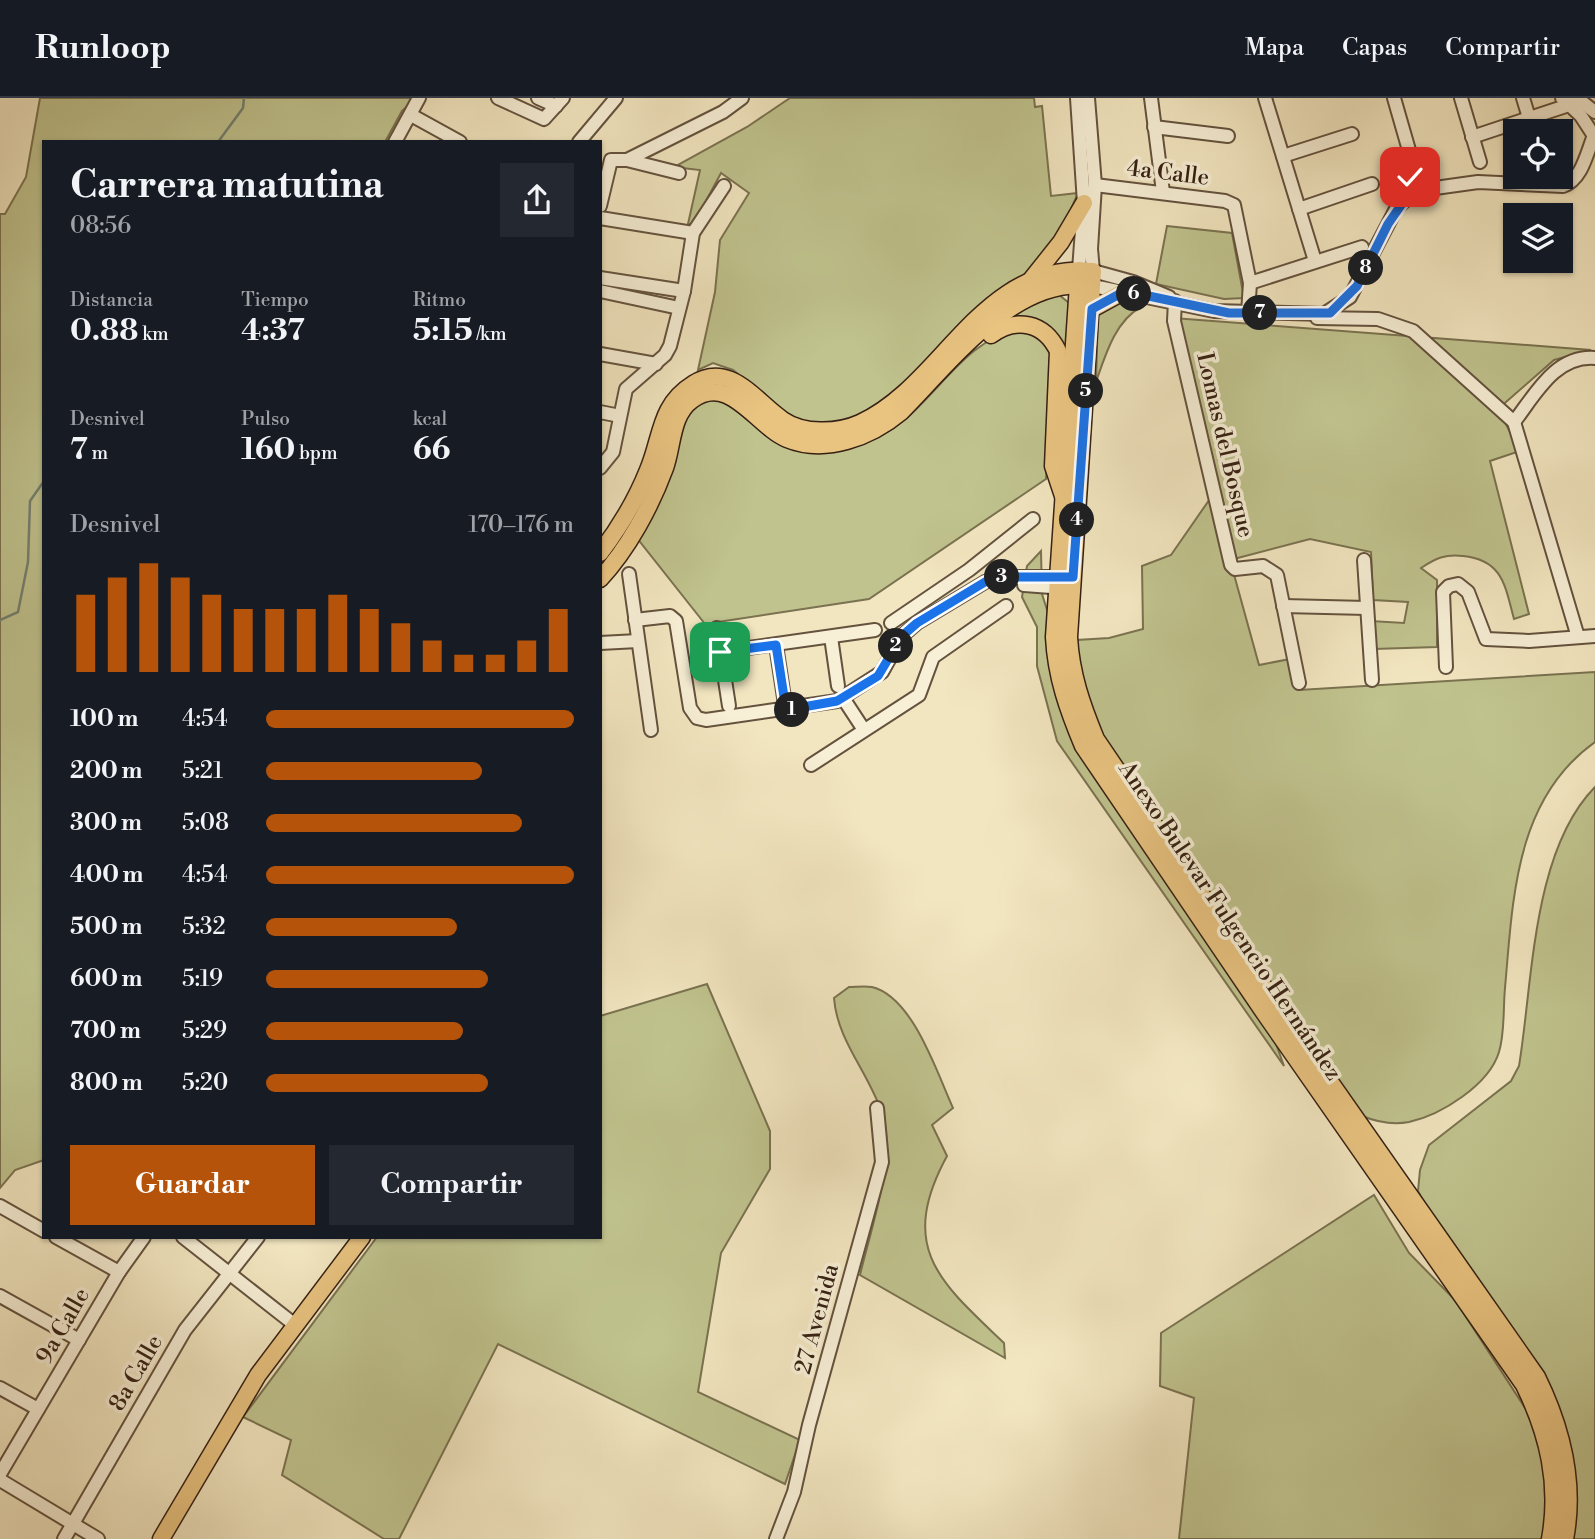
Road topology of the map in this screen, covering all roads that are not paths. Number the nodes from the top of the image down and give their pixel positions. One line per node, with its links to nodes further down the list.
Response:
1 (419, 98): 18 (street)
2 (498, 98): 15 (street)
3 (538, 98): 15 (street)
4 (616, 98): 29 (street)
5 (716, 98): 16 (street)
6 (742, 98): 16 (street)
7 (1077, 98): 42 (street)
8 (1088, 98): 36 (street)
9 (1151, 98): 21 (street)
10 (1265, 98): 30 (street)
11 (1394, 98): 33 (street)
12 (1461, 98): 26 (street)
13 (1523, 98): 19 (street)
14 (1571, 100): 17 (street); 20 (street); 24 (street)
15 (560, 102)
16 (723, 112): 31 (street)
17 (1595, 112)
18 (411, 115): 27 (street); 28 (street)
19 (1530, 119)
20 (1541, 119)
21 (1154, 127): 25 (street); 38 (street)
22 (1503, 130): 26 (street)
23 (1352, 134): 30 (street)
24 (1594, 135): 39 (street)
25 (1228, 136)
26 (1472, 136): 32 (street)
27 (440, 137)
28 (396, 140)
29 (581, 140)
30 (1283, 156): 43 (street)
31 (628, 160): 34 (street); 40 (street)
32 (1480, 162)
33 (1415, 170): 39 (street); 41 (street)
34 (679, 173)
35 (1373, 184): 43 (street)
36 (1095, 185): 38 (street, 4a Calle); 49 (street)
37 (724, 186): 45 (street)
38 (1163, 192): 50 (street, 4a Calle)
39 (1421, 192): 41 (street)
40 (602, 198)
41 (1406, 198): 59 (street)
42 (1084, 203): 49 (street); 51 (main road)
43 (1299, 209): 47 (street)
44 (602, 218): 45 (street)
45 (692, 233): 54 (street)
46 (1362, 247): 47 (street)
47 (1315, 261): 50 (street)
48 (602, 278): 54 (street)
49 (1085, 278): 51 (main road); 53 (street); 55 (street); 57 (main road, Anexo Bulevar Fulgencio Hernández); 63 (main road); 69 (main road, Anexo Bulevar Fulgencio Hernández)
50 (1250, 283): 58 (street)
51 (1028, 284): 68 (main road)
52 (602, 291): 56 (street)
53 (1125, 291): 55 (street); 57 (main road)
54 (684, 292): 56 (street)
55 (1175, 302): 58 (street); 79 (street, Lomas del Bosque)
56 (679, 308): 62 (street)
57 (1092, 309): 76 (main road, Anexo Bulevar Fulgencio Hernández)
58 (1248, 313): 59 (street)
59 (1290, 314): 66 (street)
60 (602, 354): 62 (street)
61 (1595, 358): 66 (street)
62 (656, 364): 65 (street)
63 (939, 374): 69 (main road); 75 (main road)
64 (602, 412): 65 (street)
65 (620, 416): 67 (street)
66 (1514, 422): 88 (street)
67 (602, 465)
68 (648, 471): 71 (main road); 72 (main road)
69 (1064, 498): 76 (main road, Anexo Bulevar Fulgencio Hernández)
70 (1033, 519): 77 (street)
71 (602, 539)
72 (602, 550)
73 (1364, 560): 80 (street)
74 (629, 574): 82 (street)
75 (602, 577)
76 (1065, 582): 81 (street); 123 (main road, Anexo Bulevar Fulgencio Hernández); 124 (main road, Anexo Bulevar Fulgencio Hernández)
77 (917, 606): 81 (street); 83 (street)
78 (1006, 606): 100 (street)
79 (1283, 606): 80 (street); 95 (street, Lomas del Bosque)
80 (1367, 608): 94 (street)
81 (924, 619): 96 (street)
82 (635, 620): 89 (street); 98 (street)
83 (891, 623)
84 (717, 628): 92 (street)
85 (874, 631): 87 (street)
86 (1595, 636): 88 (street)
87 (831, 637): 91 (street); 96 (street)
88 (1578, 637): 93 (street)
89 (638, 641): 90 (street); 99 (street)
90 (602, 643)
91 (776, 645): 92 (street); 98 (street)
92 (720, 652): 97 (street)
93 (1446, 667)
94 (1372, 680)
95 (1299, 683)
96 (841, 692): 98 (street); 100 (street)
97 (729, 706)
98 (786, 710)
99 (651, 730)
100 (864, 730): 101 (street)
101 (811, 765)
102 (877, 1108): 122 (street, 27 Avenida)
103 (0, 1206): 104 (street)
104 (42, 1230)
105 (60, 1239): 110 (street)
106 (144, 1239): 110 (street, 9a Calle)
107 (185, 1239): 111 (street)
108 (256, 1239): 111 (street, 8a Calle)
109 (360, 1239): 113 (main road)
110 (119, 1272): 114 (street, 9a Calle)
111 (229, 1274): 113 (street); 118 (street, 8a Calle)
112 (0, 1296): 114 (street)
113 (295, 1325): 121 (main road)
114 (79, 1340): 116 (street, 9a Calle)
115 (0, 1388): 116 (street)
116 (37, 1409): 117 (street, 9a Calle)
117 (0, 1477): 118 (street)
118 (73, 1524): 119 (street, 8a Calle); 120 (street)
119 (64, 1539)
120 (98, 1539)
121 (161, 1539)
122 (776, 1539)
123 (1550, 1539)
124 (1565, 1539)

